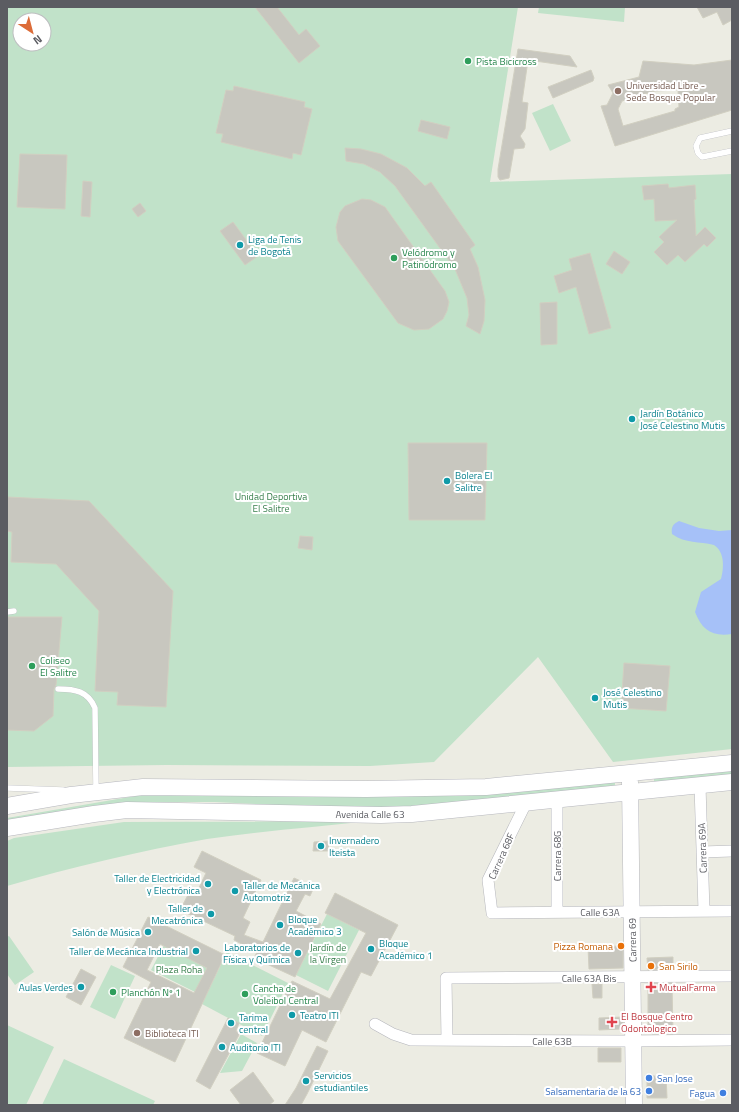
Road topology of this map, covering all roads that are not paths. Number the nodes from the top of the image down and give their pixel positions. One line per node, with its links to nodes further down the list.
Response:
1 (732, 131): 2 (lane)
2 (732, 151)
3 (14, 611): 4 (lane)
4 (7, 612)
5 (58, 689): 11 (lane)
6 (732, 763): 7 (main road)
7 (630, 774): 11 (main road); 12 (main road, Carrera 69)
8 (732, 782): 9 (main road, Avenida Calle 63)
9 (700, 786): 12 (main road, Avenida Calle 63); 18 (street, Carrera 69A)
10 (7, 788): 11 (lane)
11 (96, 791): 15 (main road)
12 (630, 793): 13 (main road, Avenida Calle 63); 22 (main road, Carrera 69)
13 (557, 800): 14 (main road, Avenida Calle 63); 21 (street, Carrera 68G)
14 (526, 803): 16 (main road, Avenida Calle 63); 23 (street, Carrera 68F)
15 (7, 806)
16 (7, 828)
17 (732, 851): 18 (street)
18 (702, 852): 20 (street, Carrera 69A)
19 (732, 910): 20 (street, Calle 63A)
20 (704, 911): 22 (street, Calle 63A)
21 (557, 912): 22 (street, Calle 63A); 23 (street, Calle 63A)
22 (632, 912): 25 (main road, Carrera 69)
23 (492, 913)
24 (732, 976): 25 (street, Calle 63A Bis)
25 (633, 978): 27 (street, Calle 63A Bis); 29 (main road, Carrera 69)
26 (376, 1024): 27 (street, Calle 63B)
27 (447, 1040): 29 (street, Calle 63B)
28 (732, 1040): 29 (street, Calle 63B)
29 (634, 1041): 30 (main road, Carrera 69)
30 (634, 1105)

